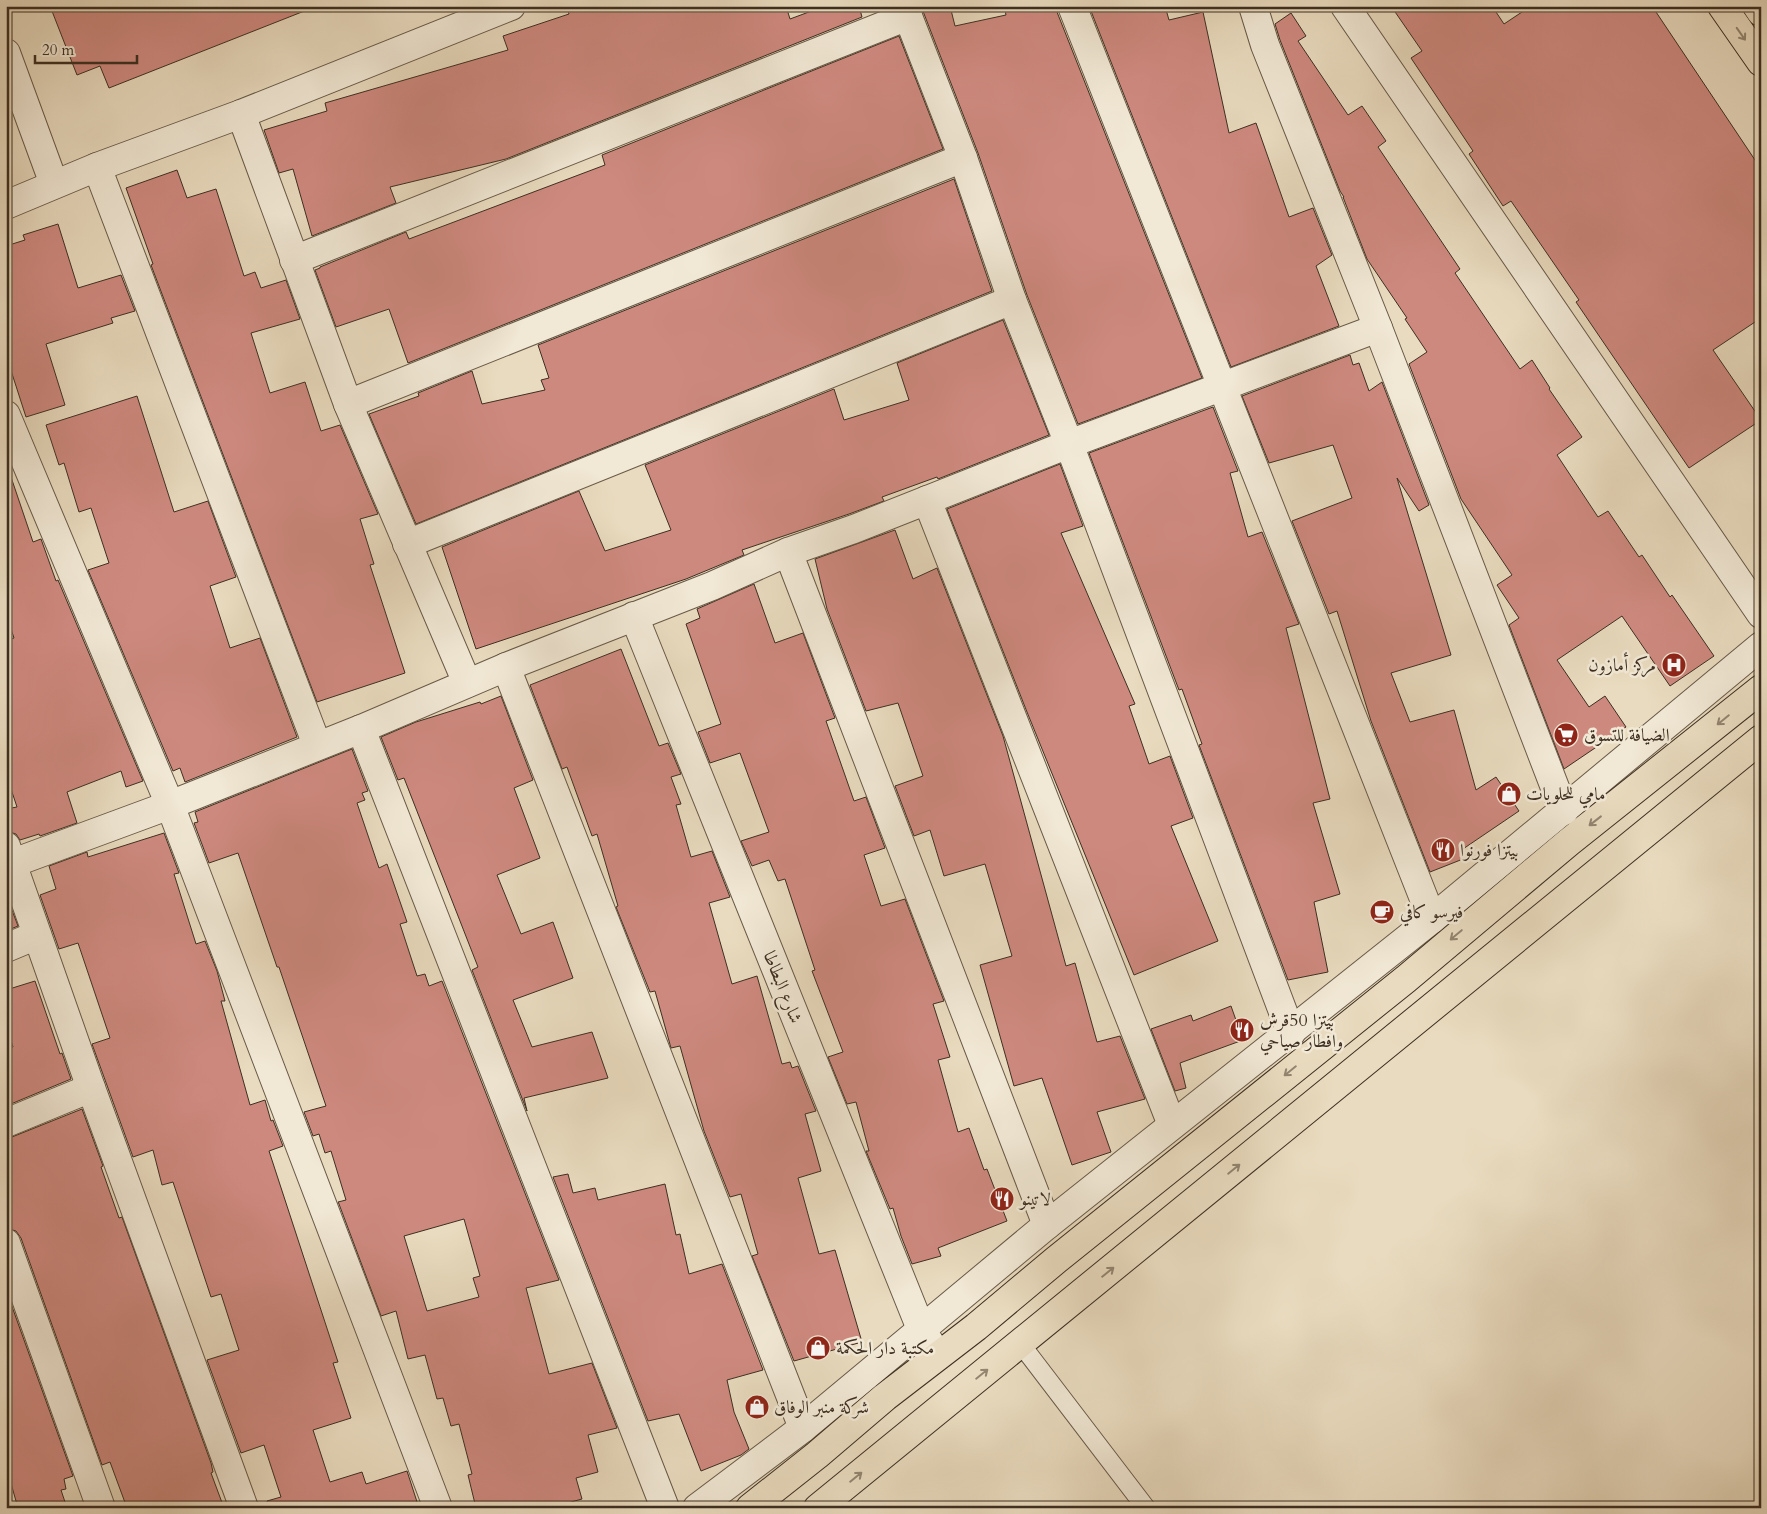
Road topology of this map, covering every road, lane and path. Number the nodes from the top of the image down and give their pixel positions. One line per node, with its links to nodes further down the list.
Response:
1 (511, 6): 11 (street)
2 (1072, 6): 19 (street)
3 (1345, 6): 26 (street)
4 (1722, 6): 10 (main road, one-way to 10)
5 (1757, 6): 8 (main road)
6 (1255, 7): 18 (street)
7 (906, 11): 12 (street); 16 (street)
8 (1761, 12)
9 (6, 53): 14 (street)
10 (1761, 62)
11 (241, 114): 13 (street); 16 (street)
12 (964, 158): 17 (street); 20 (street)
13 (97, 167): 14 (street); 34 (street)
14 (54, 184): 15 (street)
15 (6, 204)
16 (294, 260): 20 (street)
17 (1012, 300): 22 (street); 24 (street)
18 (1378, 328): 19 (street); 36 (street)
19 (1221, 388): 22 (street); 38 (street)
20 (348, 404): 24 (street)
21 (6, 415): 35 (street)
22 (1068, 444): 23 (street); 41 (street)
23 (927, 500): 25 (street); 44 (street)
24 (407, 544): 30 (street)
25 (788, 552): 27 (street); 45 (street)
26 (1761, 614)
27 (634, 616): 29 (street); 47 (street, شارع البطاطا)
28 (1761, 646): 36 (street)
29 (506, 667): 30 (street); 50 (street)
30 (467, 682): 32 (street)
31 (1761, 689): 49 (main road, one-way to 49)
32 (361, 728): 34 (street); 54 (street)
33 (1761, 739): 48 (main road, one-way to 33)
34 (317, 745): 35 (street)
35 (170, 804): 37 (street); 53 (street)
36 (1564, 811): 38 (street)
37 (10, 854): 39 (street)
38 (1432, 919): 41 (street)
39 (37, 935): 40 (street); 42 (street)
40 (6, 948)
41 (1291, 1033): 44 (street)
42 (91, 1088): 43 (street); 52 (street)
43 (6, 1123)
44 (1172, 1125): 45 (street)
45 (1047, 1226): 47 (street)
46 (6, 1243): 51 (street)
47 (922, 1329): 49 (street, شارع البطاطا); 50 (street)
48 (1020, 1343): 57 (main road, one-way to 48); 58 (lane)
49 (938, 1356): 56 (main road)
50 (803, 1428): 55 (street)
51 (100, 1508)
52 (244, 1508)
53 (438, 1508)
54 (665, 1508)
55 (697, 1508)
56 (750, 1508)
57 (818, 1508)
58 (1146, 1508)

